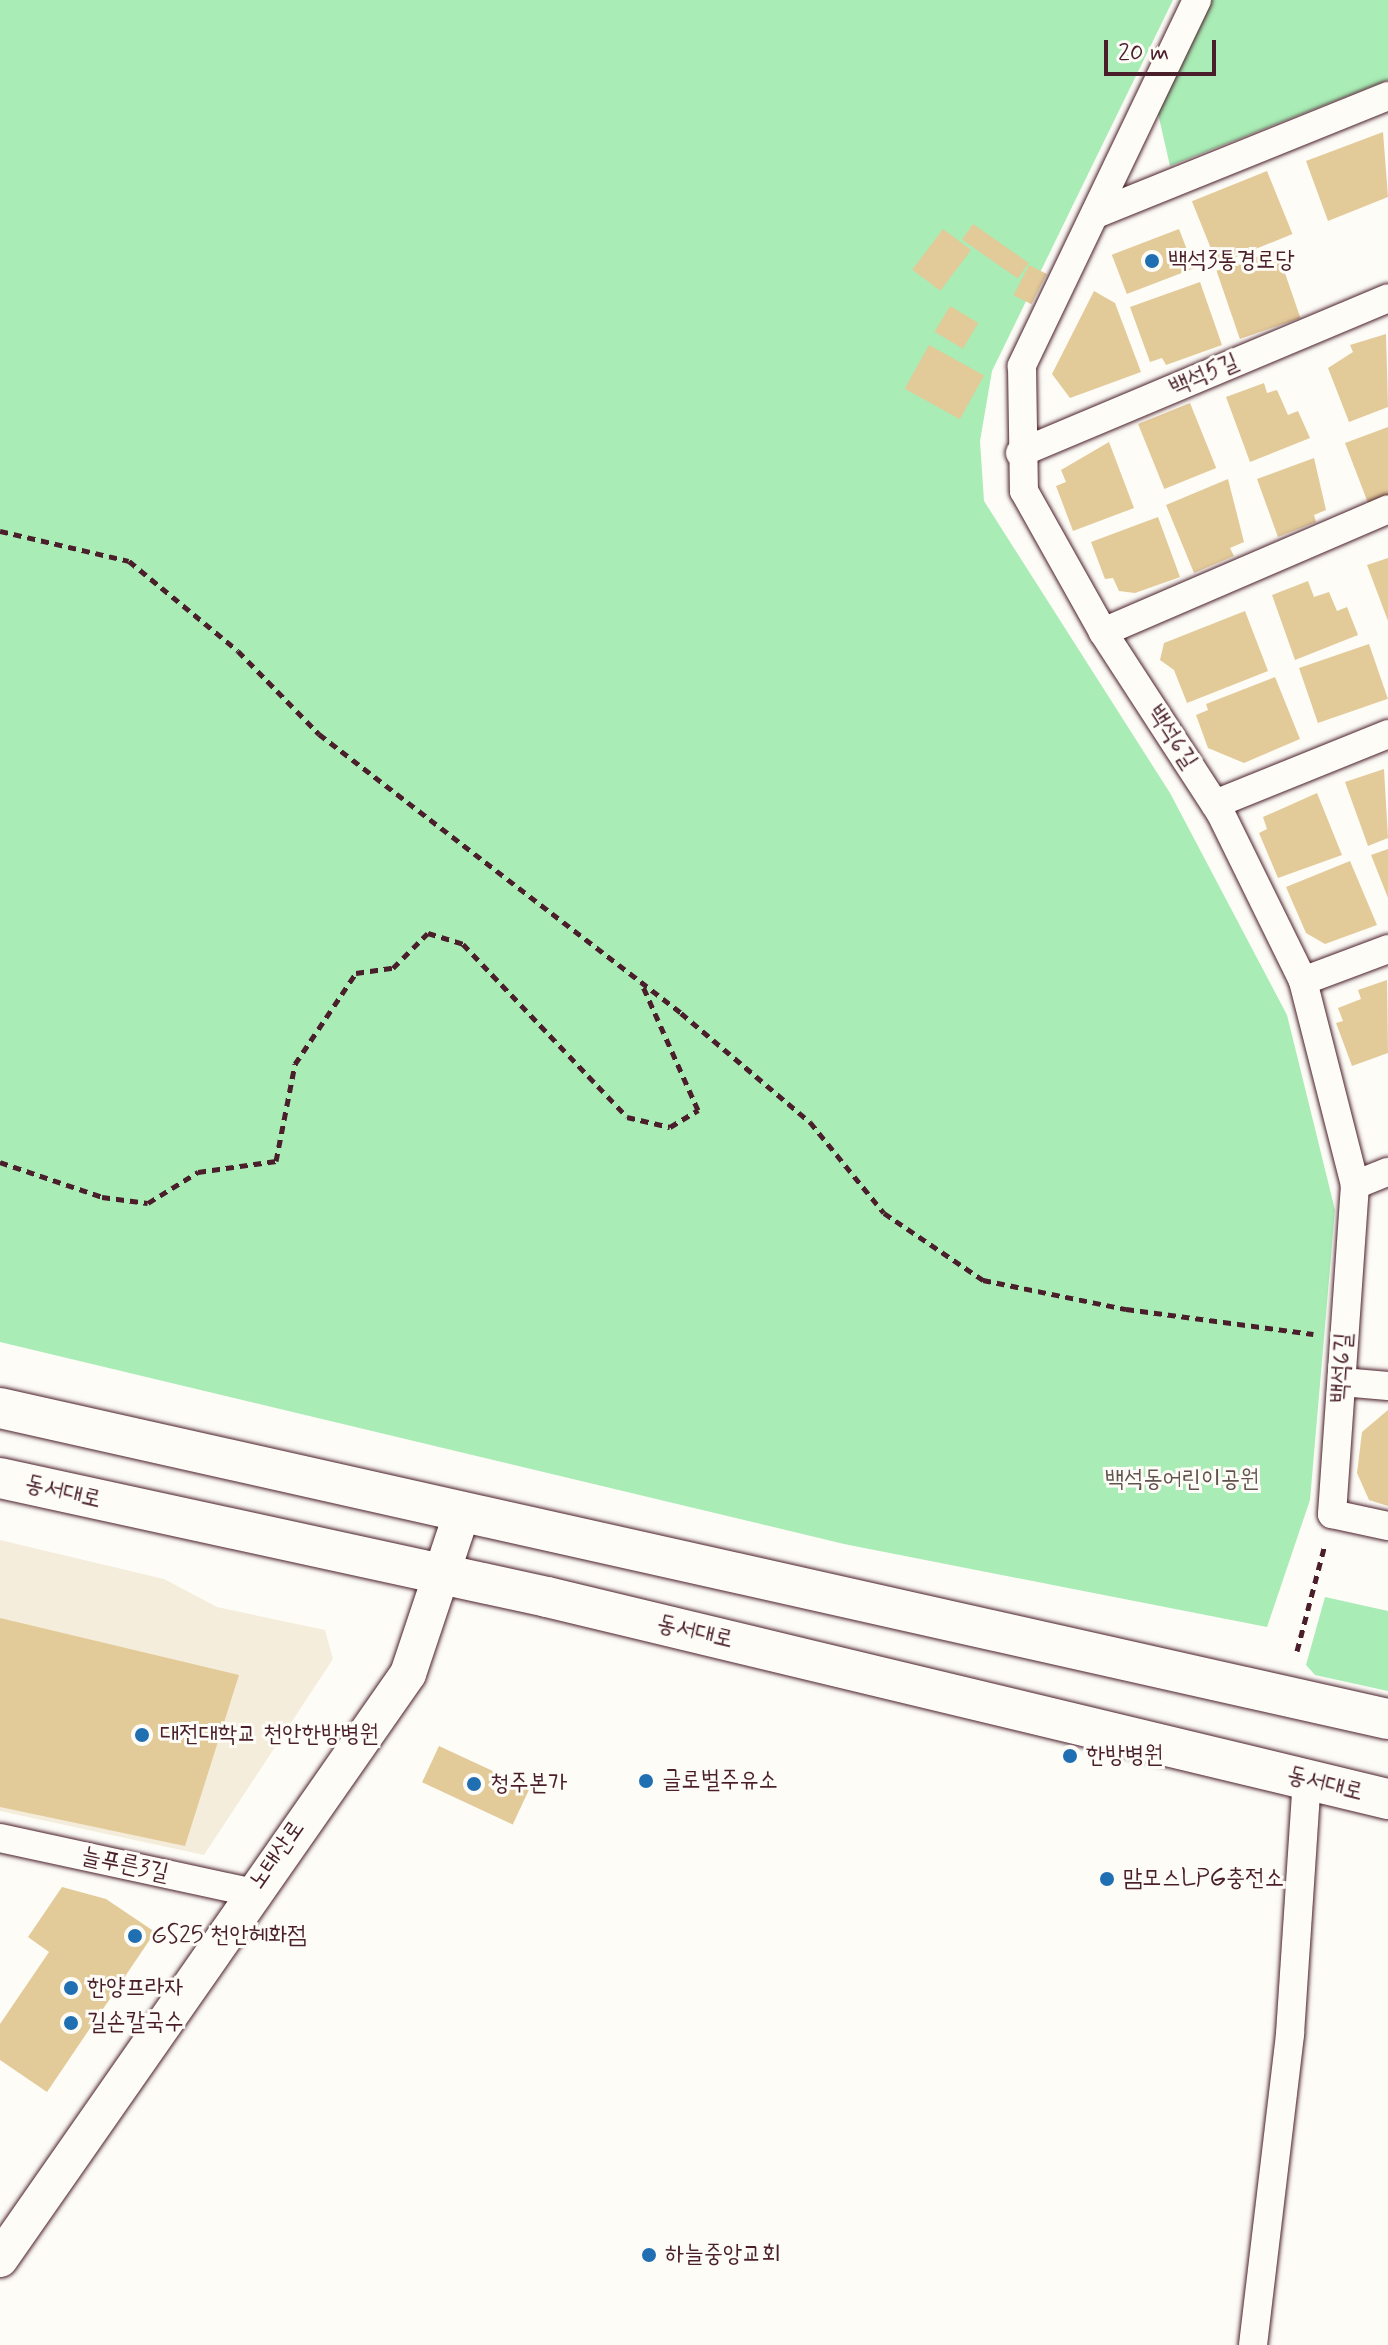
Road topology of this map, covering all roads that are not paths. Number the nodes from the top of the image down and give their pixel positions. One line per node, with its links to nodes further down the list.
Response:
1 (1197, 0): 3 (street, 백석6길)
2 (1388, 96): 3 (street)
3 (1096, 214): 5 (street, 백석6길)
4 (1388, 298): 5 (street, 백석5길)
5 (1020, 453): 7 (street, 백석6길)
6 (1388, 509): 7 (street)
7 (1103, 632): 9 (street, 백석6길)
8 (1388, 734): 9 (street)
9 (1215, 804): 11 (street, 백석6길)
10 (1388, 949): 11 (street)
11 (1303, 981): 13 (street, 백석6길)
12 (1388, 1172): 13 (street)
13 (1355, 1185): 14 (street, 백석6길)
14 (1342, 1382): 15 (street); 19 (street, 백석6길)
15 (1388, 1386)
16 (0, 1408): 18 (main road)
17 (0, 1478): 20 (main road, 동서대로)
18 (462, 1513): 20 (street, 노태산로); 21 (main road)
19 (1388, 1526)
20 (442, 1577): 22 (main road, 동서대로); 25 (street, 노태산로)
21 (1388, 1719)
22 (1307, 1780): 23 (main road, 동서대로); 27 (street)
23 (1388, 1799)
24 (0, 1838): 25 (street, 늘푸른3길)
25 (250, 1892): 26 (street, 노태산로)
26 (0, 2259)
27 (1253, 2345)

